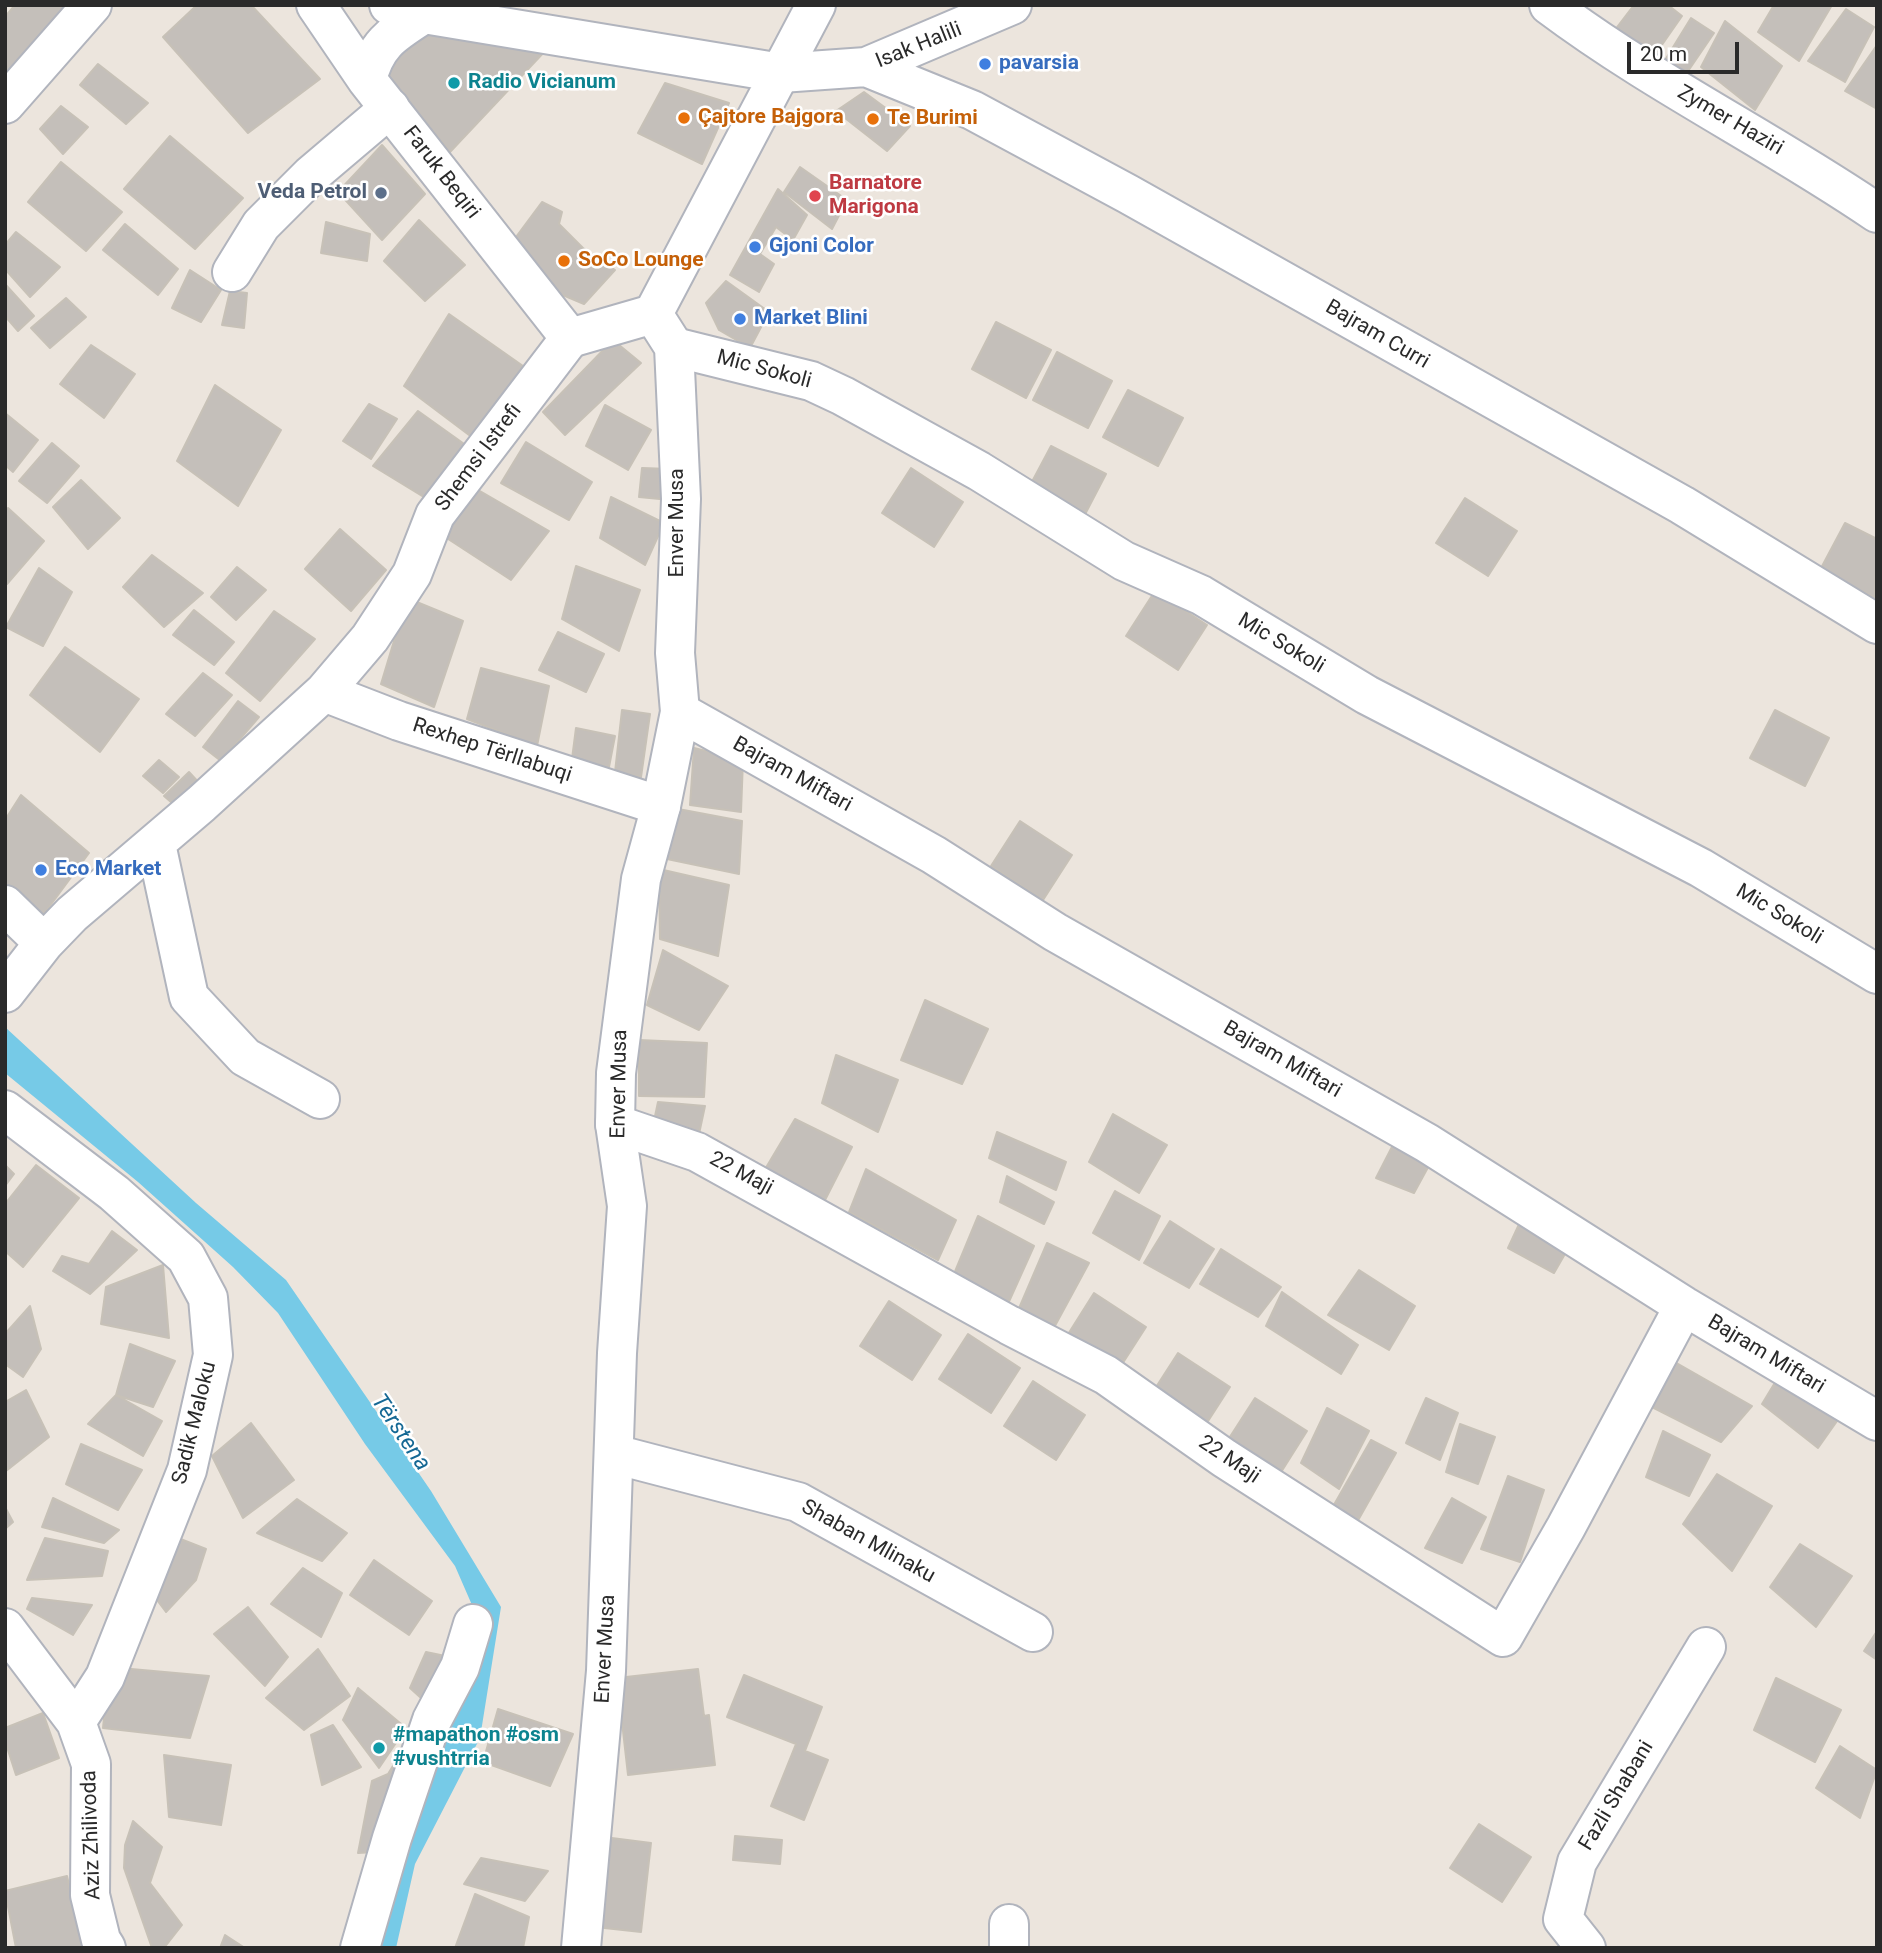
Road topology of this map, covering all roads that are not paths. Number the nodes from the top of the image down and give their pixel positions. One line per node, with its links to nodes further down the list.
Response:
1 (92, 5): 11 (street)
2 (316, 5): 10 (street, Faruk Beqiri)
3 (816, 5): 9 (street)
4 (1012, 5): 8 (street, Isak Halili)
5 (1549, 5): 12 (street, Zymer Haziri)
6 (406, 10): 7 (street); 10 (street)
7 (478, 14): 9 (street)
8 (866, 67): 9 (street, Isak Halili); 17 (street, Bajram Curri)
9 (780, 73): 14 (street)
10 (378, 94): 13 (street); 15 (street, Faruk Beqiri)
11 (5, 104)
12 (1877, 213)
13 (232, 272)
14 (653, 314): 15 (street); 16 (street, Enver Musa)
15 (570, 338): 18 (street, Shemsi Istrefi)
16 (674, 347): 19 (street, Enver Musa); 24 (street, Mic Sokoli)
17 (1877, 624)
18 (324, 692): 20 (street, Rexhep Tërllabuqi); 21 (street, Shemsi Istrefi)
19 (680, 712): 20 (street, Enver Musa); 29 (street, Bajram Miftari)
20 (661, 806): 28 (street, Enver Musa)
21 (156, 844): 23 (street, Shemsi Istrefi); 26 (street)
22 (5, 905): 23 (street)
23 (44, 943): 25 (street, Shemsi Istrefi)
24 (1877, 974)
25 (9, 989)
26 (320, 1099)
27 (5, 1110): 36 (street, Sadik Maloku)
28 (615, 1124): 29 (street, 22 Maji); 31 (street, Enver Musa)
29 (1684, 1306): 30 (street, Bajram Miftari)
30 (1877, 1421)
31 (614, 1454): 34 (street, Shaban Mlinaku); 39 (street, Enver Musa)
32 (473, 1624): 38 (street)
33 (5, 1628): 36 (street, Aziz Zhilivoda)
34 (1032, 1632)
35 (1706, 1647): 40 (street, Fazli Shabani)
36 (76, 1721): 37 (street, Aziz Zhilivoda)
37 (106, 1948)
38 (360, 1948)
39 (581, 1948)
40 (1586, 1948)

